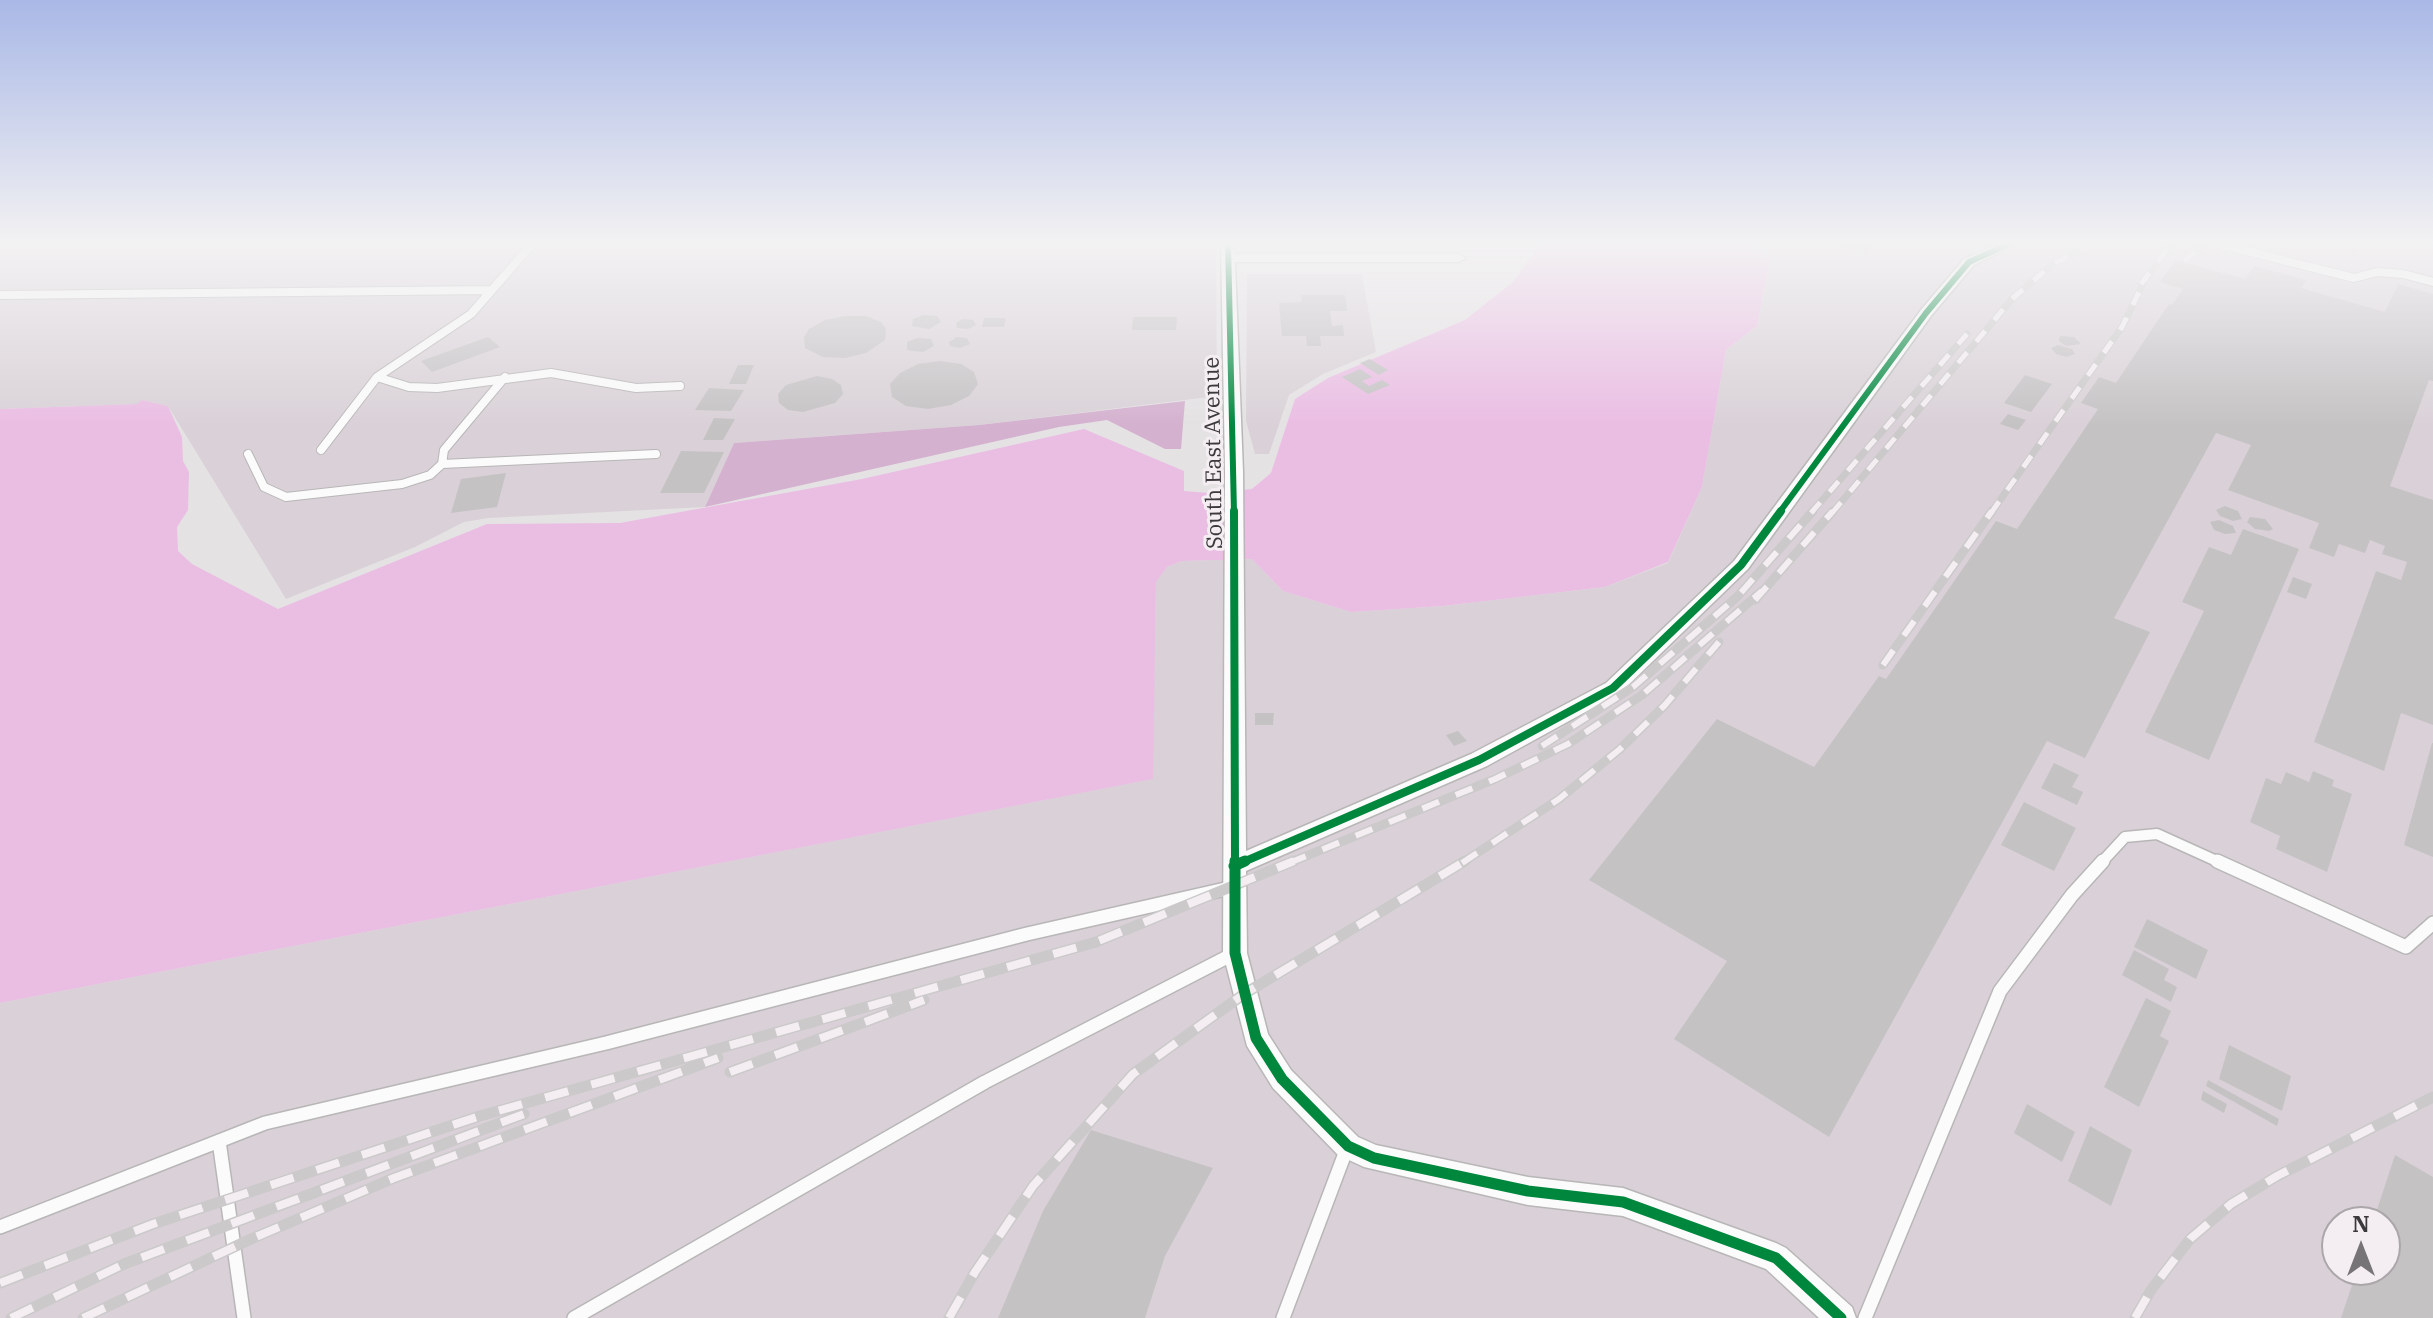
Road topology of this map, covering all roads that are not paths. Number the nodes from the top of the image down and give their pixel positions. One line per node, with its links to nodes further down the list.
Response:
1 (479, 305): 4 (lane)
2 (1229, 305): 11 (street, South East Avenue)
3 (1933, 305): 11 (street)
4 (377, 377): 5 (lane); 7 (lane)
5 (505, 377): 6 (lane); 10 (lane)
6 (680, 386)
7 (321, 450)
8 (248, 454): 10 (lane)
9 (656, 454): 10 (lane)
10 (442, 464)
11 (1234, 876): 13 (street, South East Avenue); 14 (lane)
12 (2433, 923): 21 (lane)
13 (1235, 953): 15 (street, South East Avenue); 18 (lane)
14 (219, 1141): 16 (lane); 17 (lane)
15 (1348, 1146): 19 (lane); 20 (street)
16 (0, 1227)
17 (244, 1318)
18 (574, 1318)
19 (1283, 1318)
20 (1841, 1318)
21 (1865, 1318)

